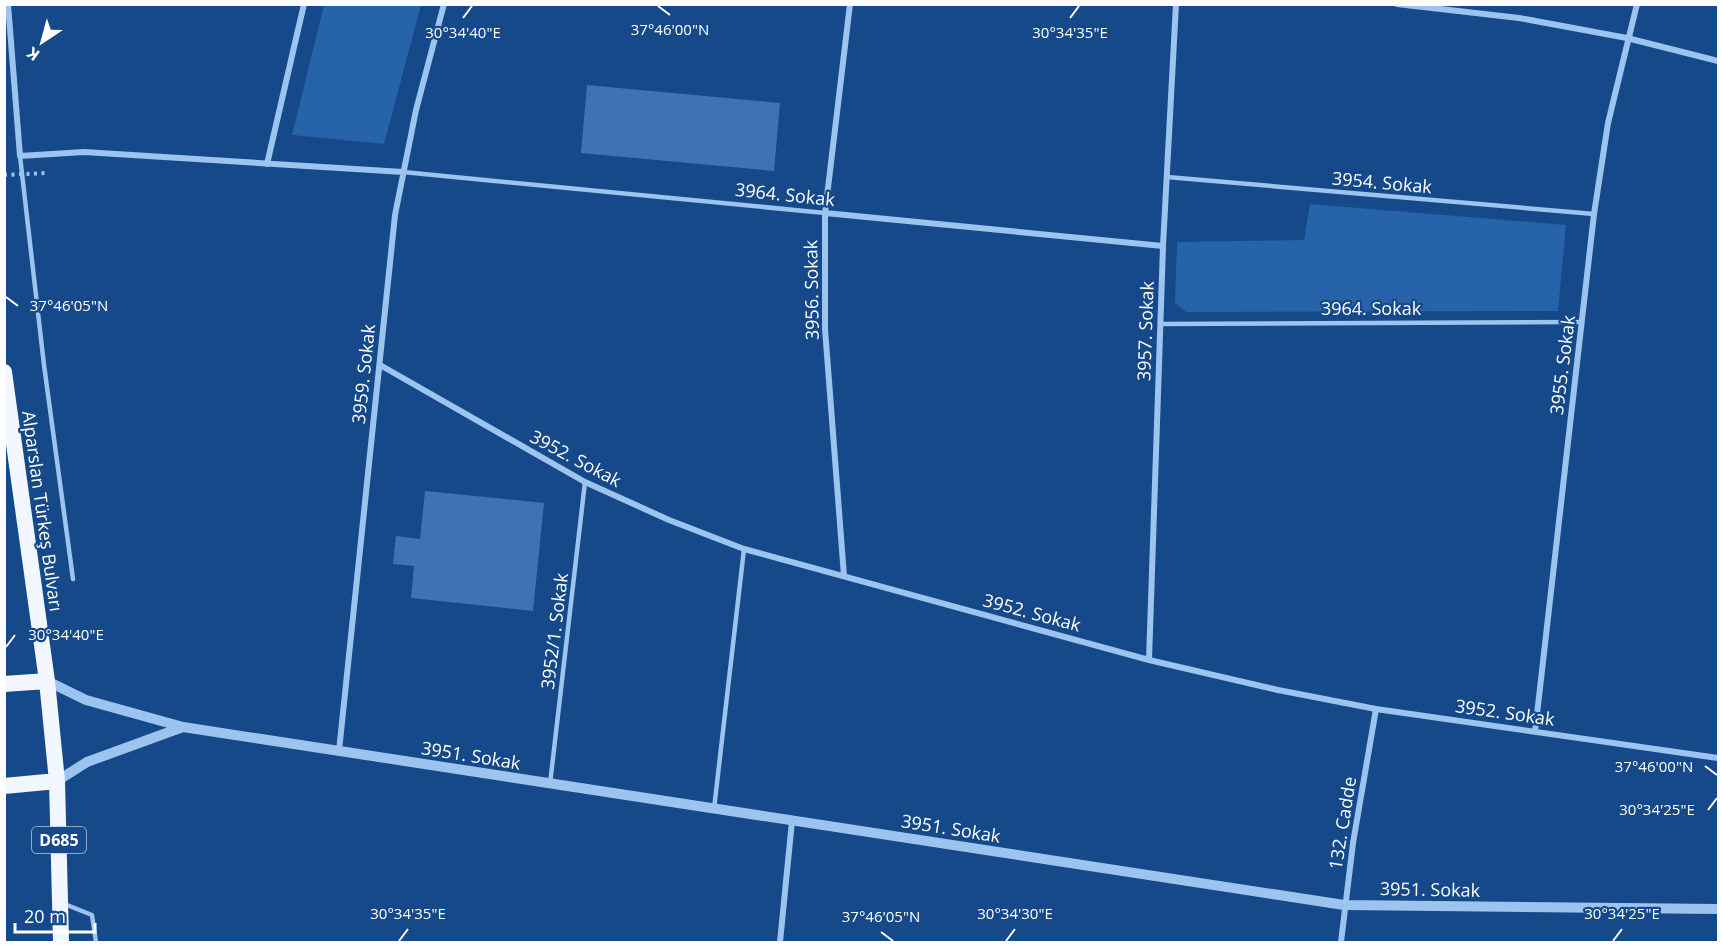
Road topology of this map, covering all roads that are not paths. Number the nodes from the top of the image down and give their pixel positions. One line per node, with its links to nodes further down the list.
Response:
1 (8, 4): 10 (street)
2 (304, 4): 11 (street)
3 (444, 4): 12 (street, 3959. Sokak)
4 (850, 4): 14 (street, 3956. Sokak)
5 (1176, 4): 13 (street, 3957. Sokak)
6 (1397, 4): 8 (street)
7 (1637, 4): 8 (street, 3955. Sokak)
8 (1628, 38): 9 (street); 15 (street, 3955. Sokak)
9 (1719, 61)
10 (20, 156): 11 (street); 24 (lane)
11 (267, 164): 12 (street)
12 (403, 172): 14 (lane, 3964. Sokak); 19 (street, 3959. Sokak)
13 (1167, 177): 15 (lane, 3954. Sokak); 16 (street, 3957. Sokak)
14 (825, 213): 16 (street, 3964. Sokak); 23 (street, 3956. Sokak)
15 (1594, 214): 17 (street, 3955. Sokak)
16 (1163, 246): 18 (street, 3957. Sokak)
17 (1582, 322): 18 (lane, 3964. Sokak); 30 (street, 3955. Sokak)
18 (1161, 324): 25 (street, 3957. Sokak)
19 (380, 365): 21 (street, 3952. Sokak); 31 (street, 3959. Sokak)
20 (4, 372): 26 (highway, Alparslan Türkeş Bulvarı / D685)
21 (585, 482): 22 (street, 3952. Sokak); 34 (lane, 3952/1. Sokak)
22 (744, 549): 23 (street, 3952. Sokak); 36 (lane)
23 (844, 576): 25 (street, 3952. Sokak)
24 (73, 579)
25 (1149, 660): 28 (street, 3952. Sokak)
26 (47, 681): 27 (highway); 29 (street, 3951. Sokak); 33 (highway, Alparslan Türkeş Bulvarı / D685)
27 (4, 684)
28 (1376, 709): 30 (street, 3952. Sokak); 39 (street, 132. Cadde)
29 (183, 728): 31 (street, 3951. Sokak); 33 (street, 3951. Sokak)
30 (1535, 732): 32 (street, 3952. Sokak)
31 (339, 751): 34 (street, 3951. Sokak)
32 (1719, 758)
33 (57, 781): 35 (highway); 38 (highway, Alparslan Türkeş Bulvarı / D685)
34 (550, 784): 36 (street, 3951. Sokak)
35 (4, 786)
36 (714, 809): 37 (street, 3951. Sokak)
37 (792, 821): 39 (street, 3951. Sokak); 43 (street)
38 (61, 902): 41 (highway, Alparslan Türkeş Bulvarı / D685); 42 (lane)
39 (1344, 905): 40 (street, 3951. Sokak); 44 (street, 132. Cadde)
40 (1719, 909)
41 (61, 942)
42 (96, 942)
43 (780, 942)
44 (1341, 942)

